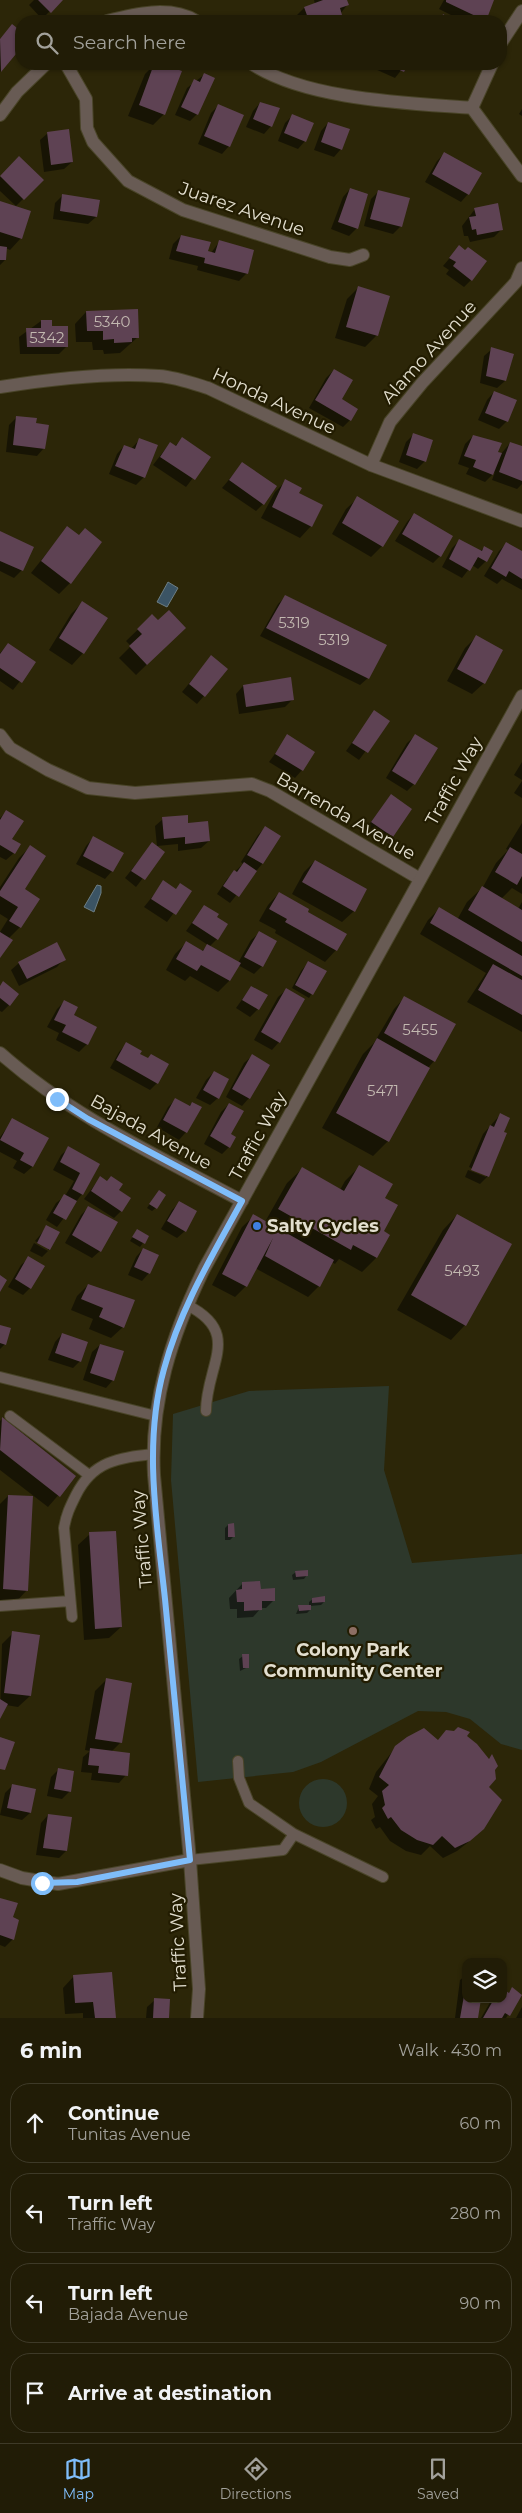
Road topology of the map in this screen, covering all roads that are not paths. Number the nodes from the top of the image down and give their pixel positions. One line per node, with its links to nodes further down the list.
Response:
1 (522, 11): 4 (street)
2 (130, 15): 3 (street)
3 (176, 15)
4 (507, 34)
5 (40, 70): 10 (street)
6 (69, 70): 12 (street, Juarez Avenue)
7 (264, 70): 9 (street)
8 (489, 70): 9 (street)
9 (472, 108): 11 (street)
10 (0, 115)
11 (522, 176)
12 (363, 255)
13 (522, 268): 15 (street, Alamo Avenue)
14 (0, 387): 15 (street, Honda Avenue)
15 (371, 465): 16 (street, Honda Avenue)
16 (522, 520)
17 (522, 696): 19 (street, Traffic Way)
18 (0, 735): 19 (street, Barrenda Avenue)
19 (420, 879): 21 (street, Traffic Way)
20 (0, 1053): 21 (street, Bajada Avenue)
21 (242, 1201): 22 (street, Traffic Way)
22 (186, 1306): 24 (lane); 26 (street, Traffic Way)
23 (0, 1377): 26 (lane)
24 (206, 1411)
25 (10, 1416): 28 (lane)
26 (156, 1416): 27 (street, Traffic Way)
27 (153, 1454): 28 (lane); 34 (street, Traffic Way)
28 (89, 1475): 29 (lane)
29 (70, 1600): 30 (lane); 31 (lane)
30 (0, 1606)
31 (72, 1617)
32 (238, 1761): 33 (lane)
33 (294, 1834): 34 (lane); 36 (lane)
34 (190, 1860): 35 (street); 37 (street, Traffic Way)
35 (0, 1870)
36 (383, 1877)
37 (198, 2018)

